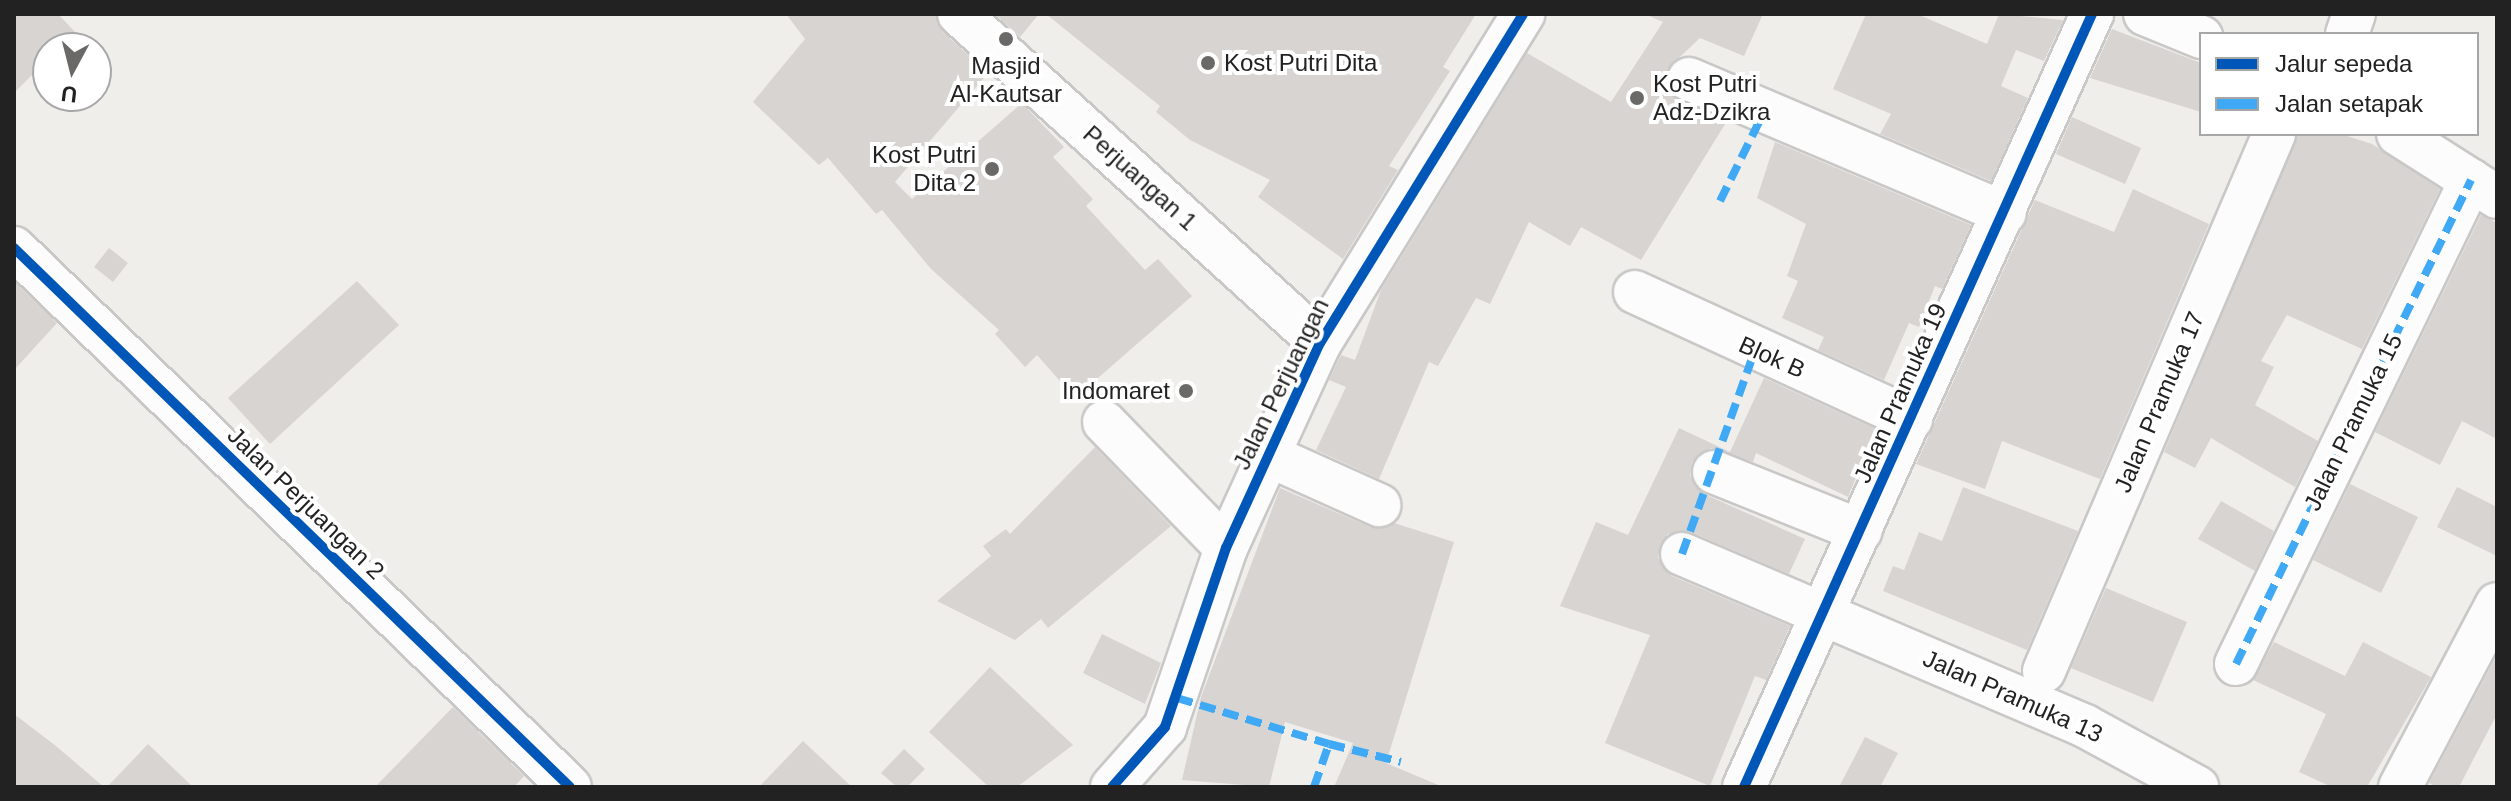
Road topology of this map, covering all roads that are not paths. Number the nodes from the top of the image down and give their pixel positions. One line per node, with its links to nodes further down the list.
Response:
1 (959, 14): 13 (street, Perjuangan 1)
2 (1523, 14): 13 (street, Jalan Perjuangan)
3 (2092, 14): 10 (street, Jalan Pramuka 19)
4 (2145, 14): 5 (street)
5 (2199, 36)
6 (1689, 79): 10 (street)
7 (2273, 136): 25 (street, Jalan Pramuka 17)
8 (2401, 136): 9 (street)
9 (2484, 189): 24 (street, Jalan Pramuka 15)
10 (2005, 213): 14 (street, Jalan Pramuka 19)
11 (18, 259): 26 (street, Jalan Perjuangan 2)
12 (1635, 292): 14 (street, Blok B)
13 (1320, 343): 16 (street, Jalan Perjuangan)
14 (1911, 419): 19 (street, Jalan Pramuka 19)
15 (1104, 422): 20 (street)
16 (1270, 456): 18 (street); 20 (street, Jalan Perjuangan)
17 (1714, 472): 19 (street)
18 (1379, 505)
19 (1861, 531): 23 (street, Jalan Pramuka 19)
20 (1226, 548): 27 (street, Jalan Perjuangan)
21 (1682, 554): 23 (street, Jalan Pramuka 13)
22 (2497, 604): 30 (street)
23 (1825, 612): 28 (street, Jalan Pramuka 19); 29 (street, Jalan Pramuka 13)
24 (2236, 664)
25 (2044, 671)
26 (570, 787)
27 (1112, 787)
28 (1744, 787)
29 (2197, 787)
30 (2400, 787)

